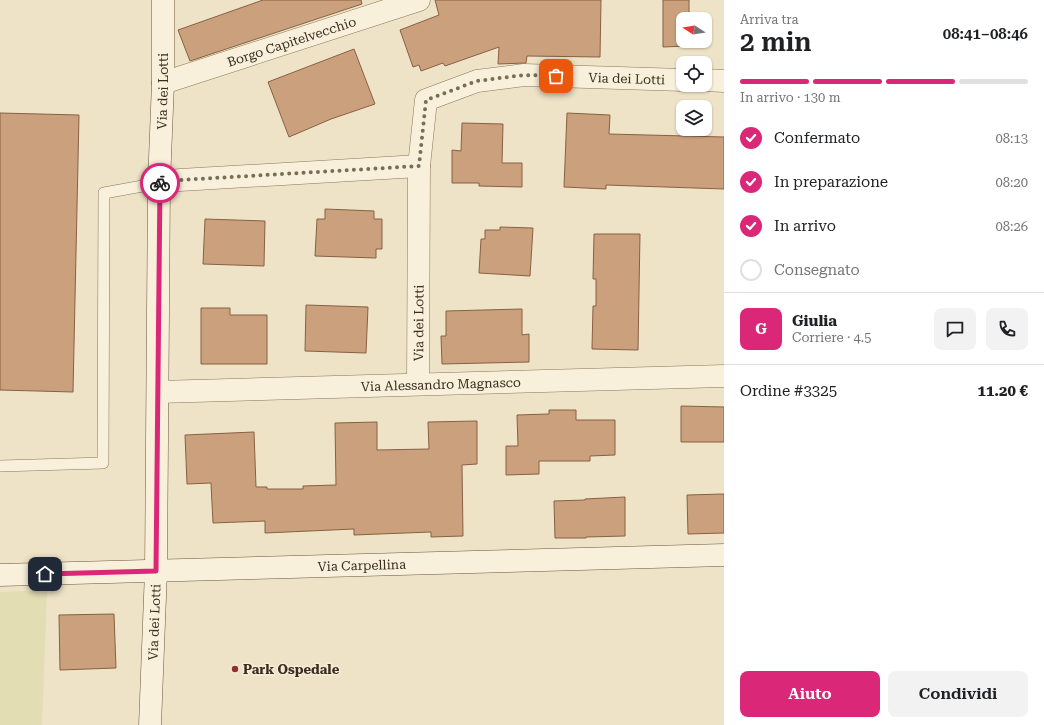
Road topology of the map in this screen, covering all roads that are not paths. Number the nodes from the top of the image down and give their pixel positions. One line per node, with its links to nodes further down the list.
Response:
1 (163, 0): 6 (street, Via dei Lotti)
2 (419, 0): 6 (street, Borgo Capitelvecchio)
3 (676, 80): 7 (street, Via dei Lotti)
4 (712, 80): 5 (street)
5 (724, 81)
6 (163, 83): 8 (street, Via dei Lotti)
7 (419, 166): 8 (street); 10 (street, Via dei Lotti)
8 (159, 183): 11 (street, Via dei Lotti); 12 (lane)
9 (724, 376): 10 (street, Via Alessandro Magnasco)
10 (418, 384): 11 (street, Via Alessandro Magnasco)
11 (158, 392): 14 (street, Via dei Lotti)
12 (0, 466)
13 (724, 555): 14 (street, Via Carpellina)
14 (156, 571): 15 (street, Via Carpellina); 16 (street, Via dei Lotti)
15 (0, 575)
16 (150, 725)

